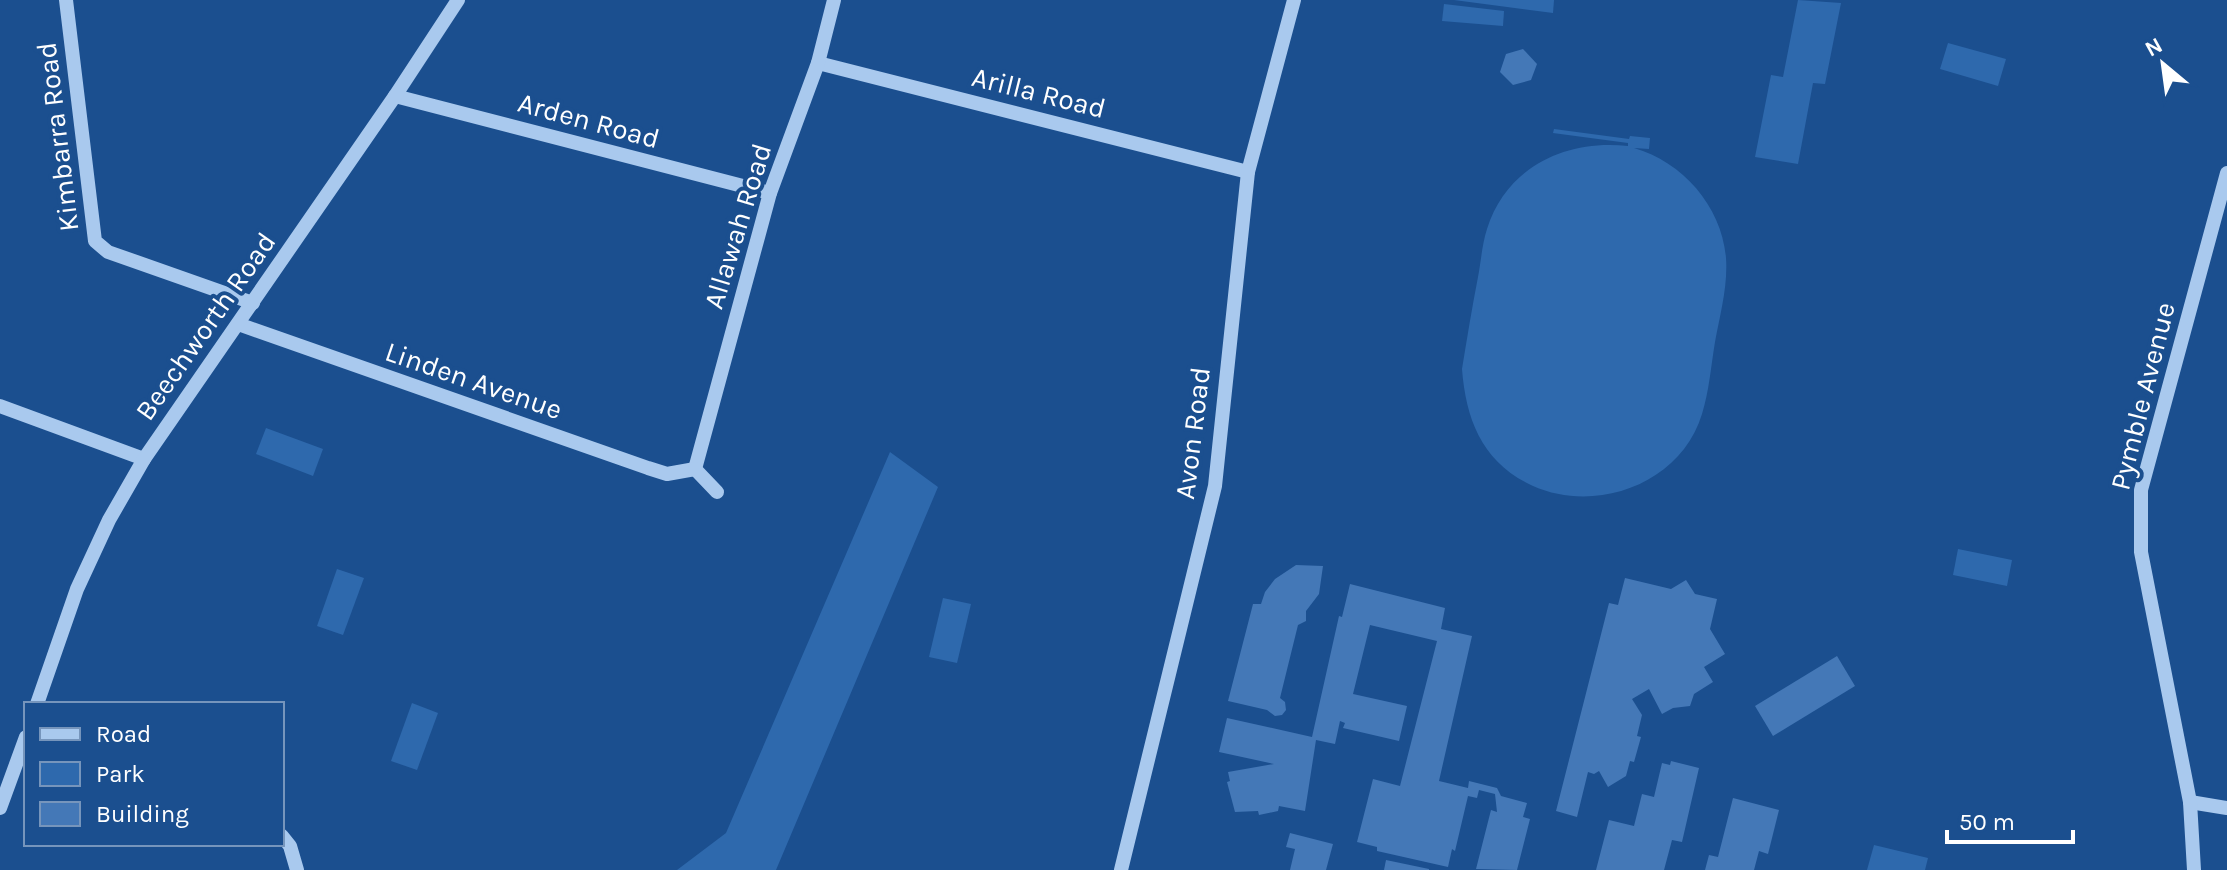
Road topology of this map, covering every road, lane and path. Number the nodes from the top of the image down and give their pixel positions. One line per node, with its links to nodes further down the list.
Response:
1 (458, 0): 6 (street, Beechworth Road)
2 (834, 0): 5 (street, Allawah Road)
3 (1294, 0): 7 (street, Avon Road)
4 (70, 3): 10 (street, Kimbarra Road)
5 (818, 63): 7 (street, Arilla Road); 9 (street, Allawah Road)
6 (395, 96): 9 (street, Arden Road); 10 (street, Beechworth Road)
7 (1248, 172): 23 (street, Avon Road)
8 (2227, 173): 18 (street, Pymble Avenue)
9 (770, 193): 14 (street, Allawah Road)
10 (253, 303): 11 (street, Beechworth Road)
11 (238, 324): 13 (street, Beechworth Road); 14 (street, Linden Avenue)
12 (0, 406): 13 (street)
13 (144, 459): 16 (street, Beechworth Road)
14 (695, 469): 15 (street)
15 (717, 492)
16 (38, 702)
17 (24, 742): 19 (street)
18 (2190, 802): 20 (street); 24 (street, Pymble Avenue)
19 (0, 808)
20 (2227, 808)
21 (284, 838): 22 (street)
22 (297, 870)
23 (1121, 870)
24 (2194, 870)

